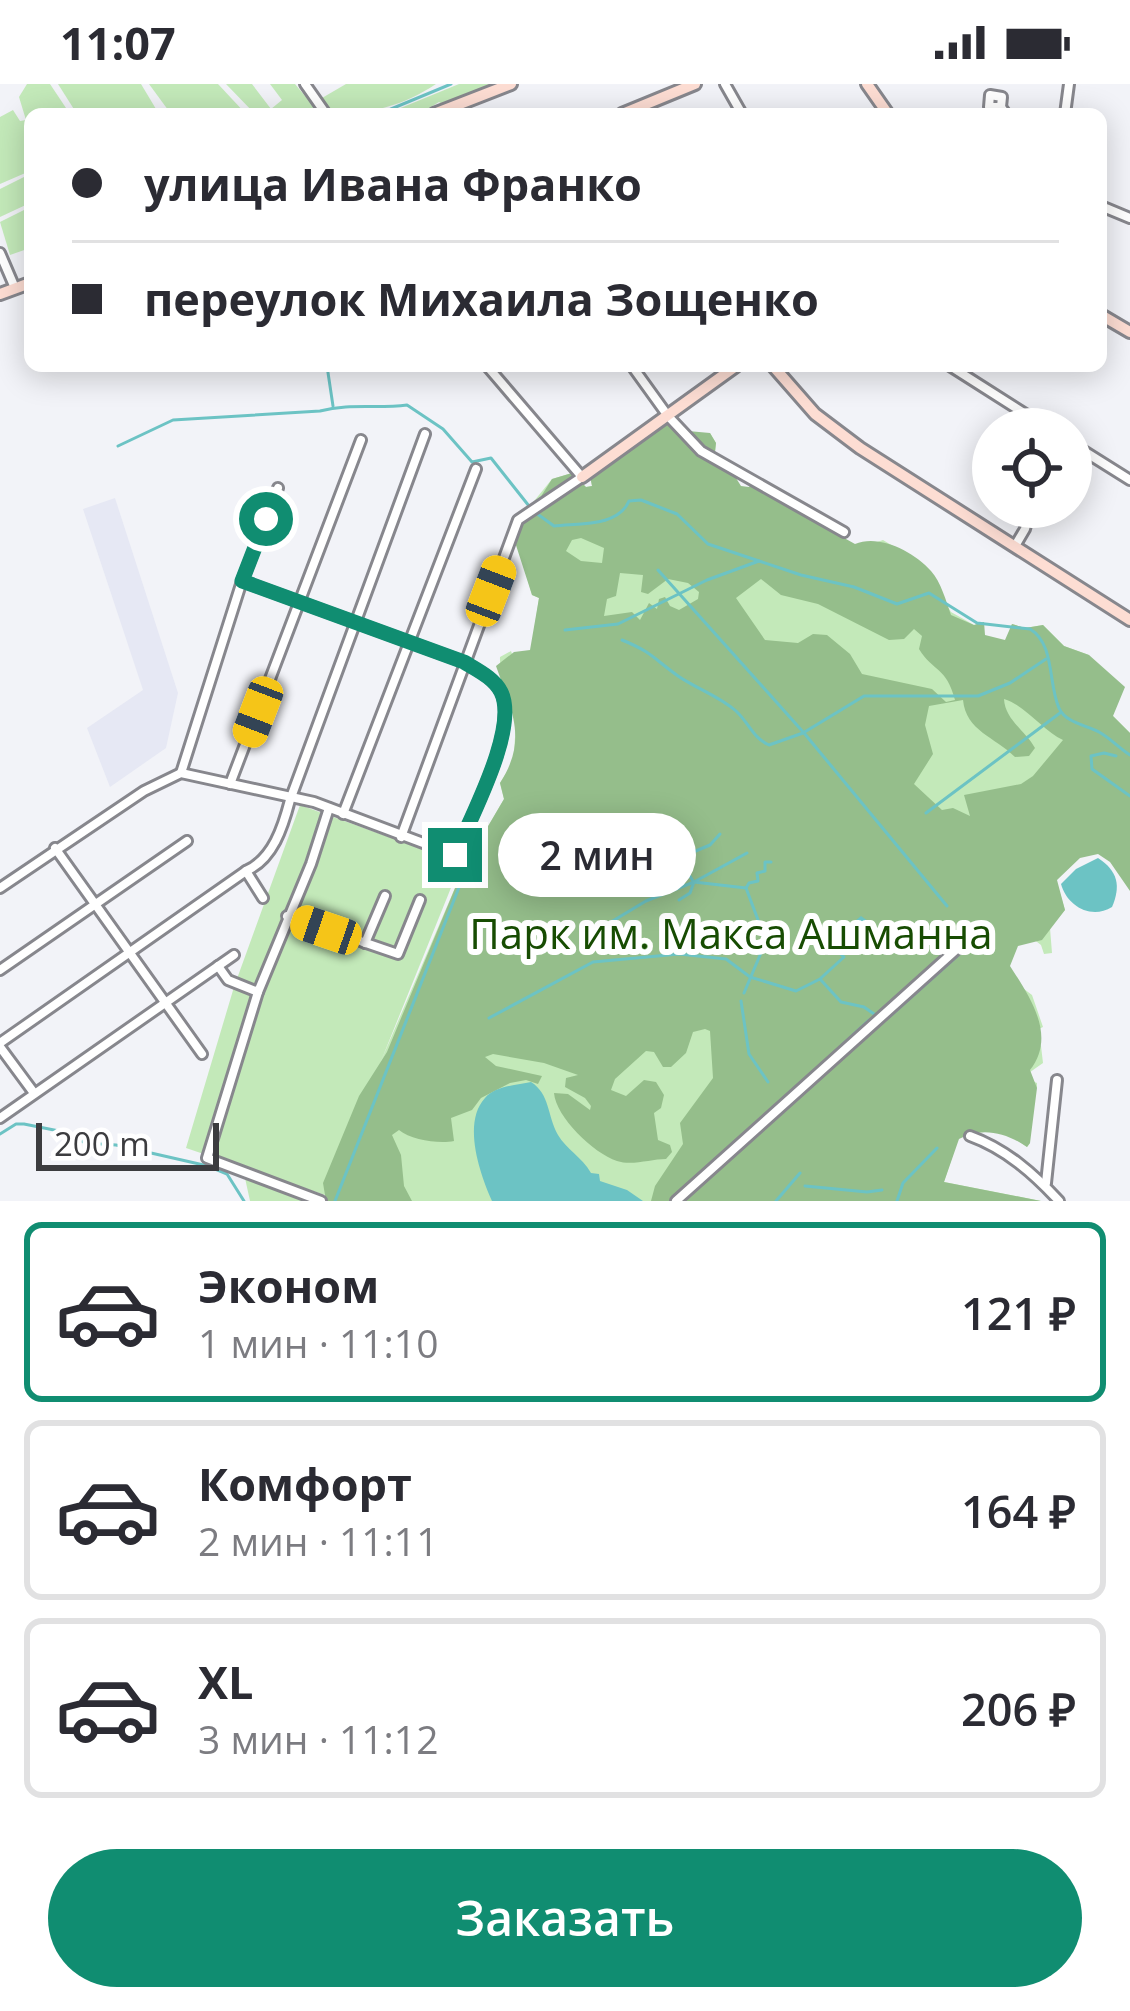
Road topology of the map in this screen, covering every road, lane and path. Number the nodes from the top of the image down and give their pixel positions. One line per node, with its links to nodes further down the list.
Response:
1 (511, 84): 3 (street)
2 (695, 84): 4 (street)
3 (449, 108)
4 (637, 108)
5 (0, 253): 7 (street)
6 (24, 285): 7 (street)
7 (15, 288): 8 (street)
8 (0, 294)
9 (492, 372): 20 (street)
10 (636, 372): 15 (street)
11 (728, 372): 15 (street)
12 (779, 372): 25 (street)
13 (959, 372): 14 (street)
14 (1015, 408)
15 (668, 416): 20 (street); 24 (street)
16 (425, 434): 29 (street)
17 (361, 440): 27 (street)
18 (1092, 456): 21 (street)
19 (476, 469): 30 (street)
20 (582, 477): 31 (street)
21 (1130, 479)
22 (278, 488): 26 (street)
23 (1026, 528): 25 (street)
24 (844, 532)
25 (1014, 548): 28 (street)
26 (242, 581): 27 (street); 32 (street)
27 (299, 603): 29 (street); 33 (street)
28 (1130, 620)
29 (356, 624): 30 (street); 34 (street)
30 (410, 644): 31 (street); 36 (street)
31 (464, 662): 37 (street); 37 (street)
32 (181, 773): 33 (street); 39 (street)
33 (230, 784): 34 (street)
34 (290, 800): 35 (street); 40 (street)
35 (328, 808): 36 (street); 46 (street)
36 (343, 814): 37 (street)
37 (401, 837)
38 (187, 841): 45 (street)
39 (55, 848): 41 (street); 45 (street)
40 (246, 871): 43 (street); 49 (street)
41 (0, 888)
42 (385, 896): 48 (street)
43 (263, 898)
44 (421, 900): 48 (street)
45 (94, 905): 49 (street); 52 (street)
46 (287, 916): 48 (street); 53 (street)
47 (978, 930): 63 (street)
48 (365, 944)
49 (128, 953): 54 (street); 55 (street)
50 (234, 955): 51 (street)
51 (218, 966): 53 (street); 54 (street)
52 (0, 970)
53 (258, 992): 62 (street)
54 (164, 1002): 56 (street); 58 (street)
55 (0, 1045): 58 (street)
56 (202, 1054)
57 (1057, 1080): 61 (street)
58 (34, 1094): 59 (street)
59 (0, 1118)
60 (970, 1136): 61 (street)
61 (1047, 1184): 64 (street)
62 (321, 1201)
63 (676, 1201)
64 (1058, 1201)

